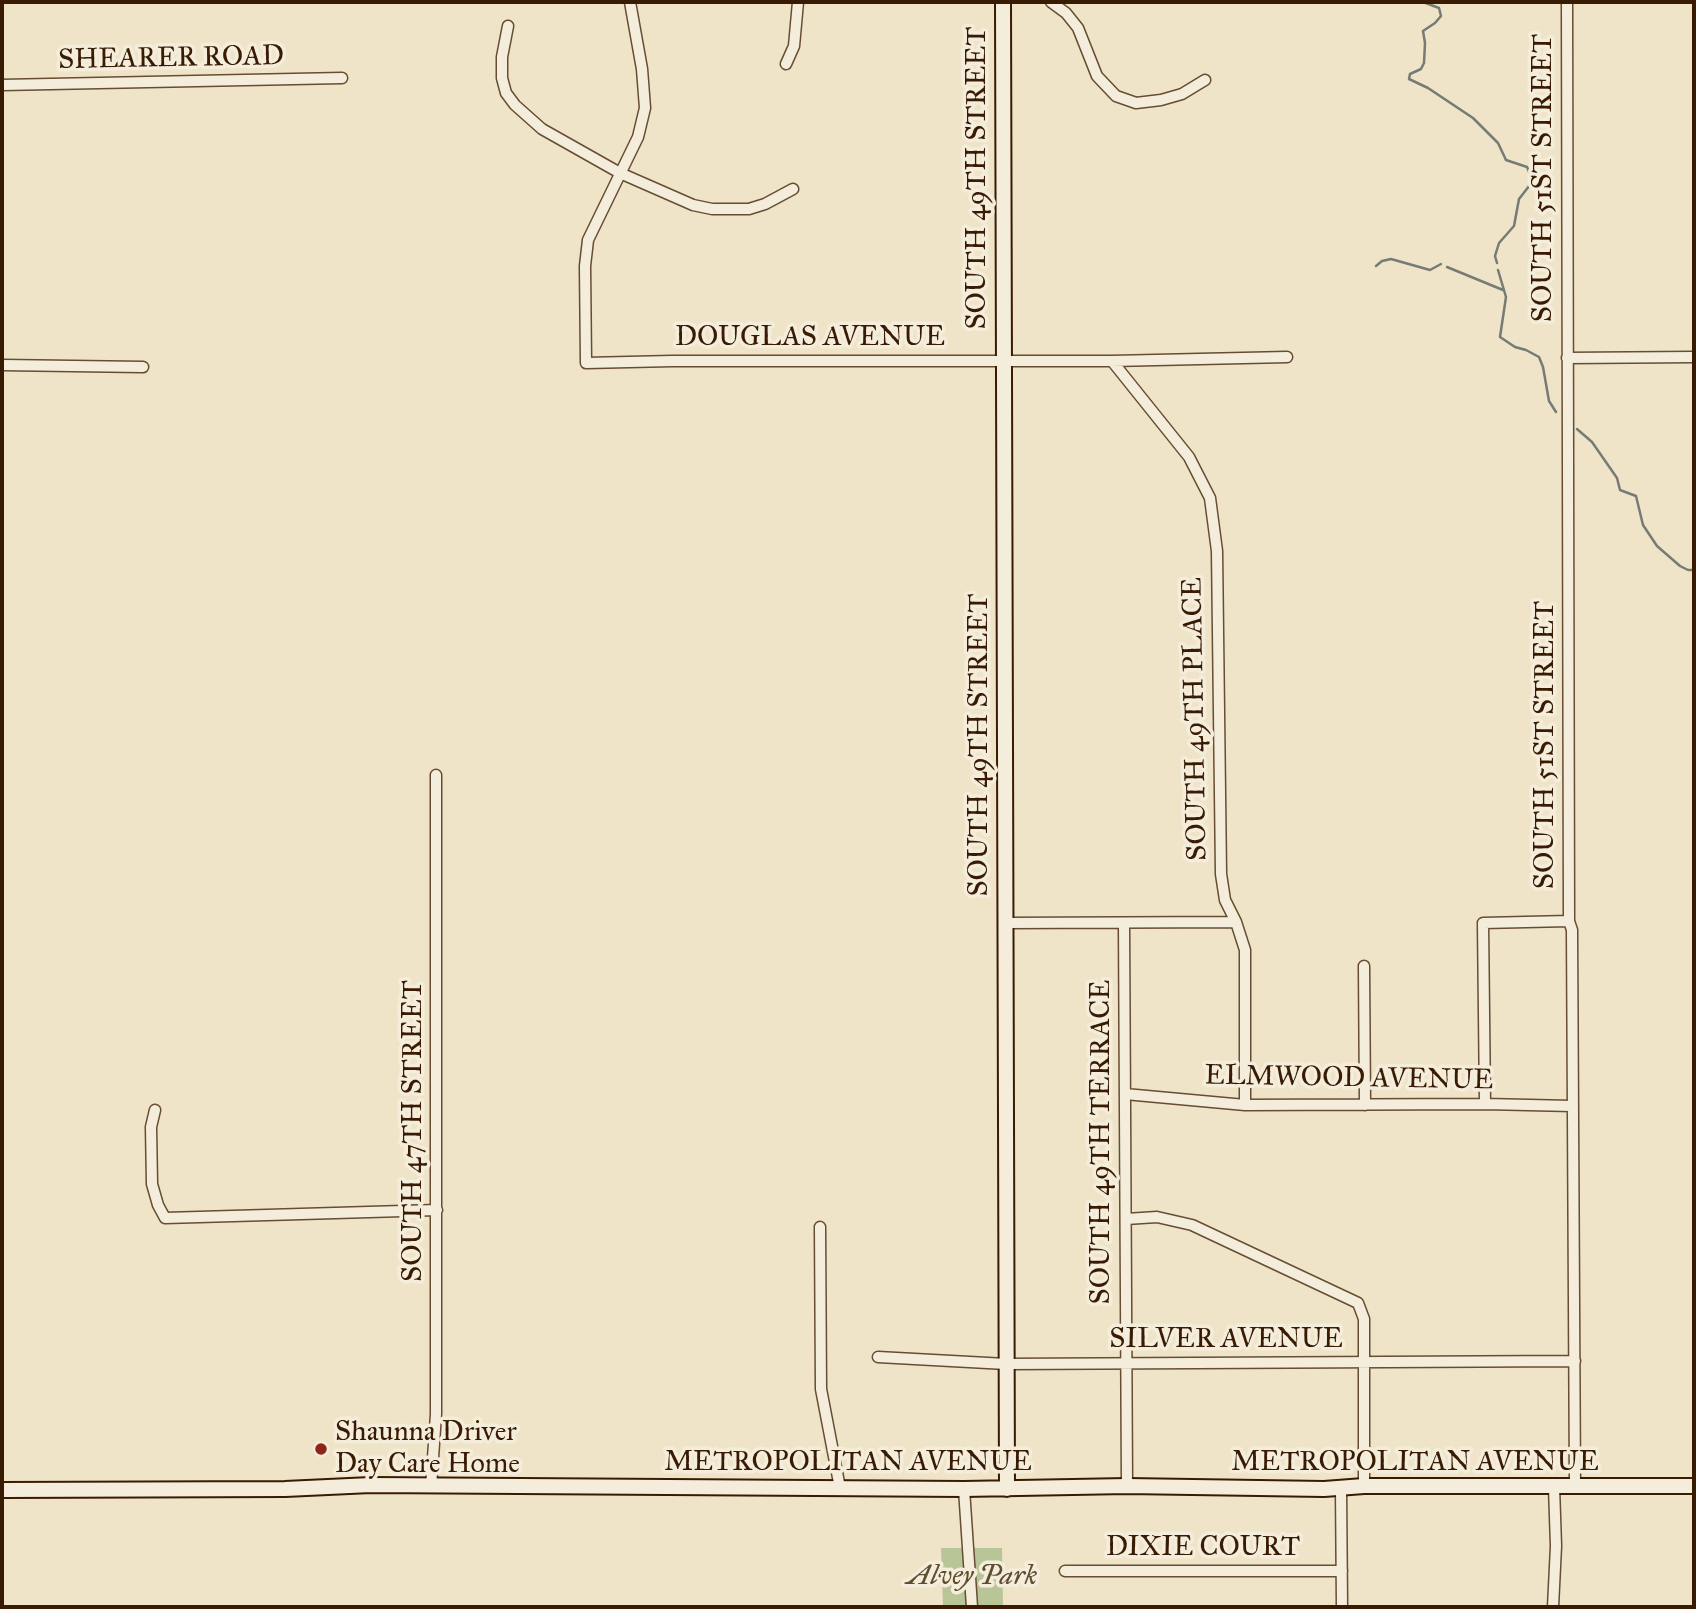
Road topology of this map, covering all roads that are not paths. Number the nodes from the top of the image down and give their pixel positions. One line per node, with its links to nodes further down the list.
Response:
1 (630, 2): 11 (street)
2 (798, 2): 7 (street)
3 (1003, 2): 16 (main road, SOUTH 49TH STREET)
4 (1051, 2): 9 (street)
5 (1567, 2): 15 (street, SOUTH 51ST STREET)
6 (508, 26): 11 (street)
7 (786, 64)
8 (342, 78): 10 (street, SHEARER ROAD)
9 (1205, 80)
10 (2, 85)
11 (620, 173): 12 (street); 16 (street, DOUGLAS AVENUE)
12 (793, 189)
13 (1287, 357): 17 (street, DOUGLAS AVENUE)
14 (1694, 357): 15 (street)
15 (1567, 358): 21 (street, SOUTH 51ST STREET)
16 (1003, 360): 17 (street, DOUGLAS AVENUE); 23 (main road, SOUTH 49TH STREET)
17 (1112, 360): 22 (street, SOUTH 49TH PLACE)
18 (2, 365): 19 (street)
19 (143, 367)
20 (436, 775): 32 (street, SOUTH 47TH STREET)
21 (1569, 921): 27 (street); 30 (street, SOUTH 51ST STREET)
22 (1236, 922): 24 (street); 28 (street, SOUTH 49TH PLACE)
23 (1005, 923): 24 (street); 39 (main road, SOUTH 49TH STREET)
24 (1124, 923): 26 (street, SOUTH 49TH TERRACE)
25 (1364, 966): 29 (street)
26 (1125, 1094): 28 (street, ELMWOOD AVENUE); 33 (street, SOUTH 49TH TERRACE)
27 (1485, 1104): 29 (street, ELMWOOD AVENUE); 30 (street, ELMWOOD AVENUE)
28 (1245, 1105): 29 (street, ELMWOOD AVENUE)
29 (1365, 1105)
30 (1572, 1106): 36 (street, SOUTH 51ST STREET)
31 (155, 1110): 32 (street)
32 (436, 1210): 43 (street, SOUTH 47TH STREET)
33 (1126, 1219): 37 (street); 38 (street, SOUTH 49TH TERRACE)
34 (820, 1227): 46 (street)
35 (878, 1357): 39 (street, SILVER AVENUE)
36 (1575, 1361): 37 (street, SILVER AVENUE); 45 (street, SOUTH 51ST STREET)
37 (1363, 1362): 38 (street, SILVER AVENUE); 41 (street)
38 (1127, 1363): 39 (street, SILVER AVENUE); 40 (street, SOUTH 49TH TERRACE)
39 (1006, 1364): 49 (main road, SOUTH 49TH STREET)
40 (1127, 1486): 47 (main road, METROPOLITAN AVENUE); 49 (main road, METROPOLITAN AVENUE)
41 (1364, 1486): 44 (main road, METROPOLITAN AVENUE); 47 (main road, METROPOLITAN AVENUE)
42 (1694, 1486): 45 (main road, METROPOLITAN AVENUE)
43 (431, 1487): 46 (main road, METROPOLITAN AVENUE); 50 (main road, METROPOLITAN AVENUE)
44 (1554, 1487): 45 (main road, METROPOLITAN AVENUE); 55 (street)
45 (1575, 1487)
46 (840, 1488): 48 (main road, METROPOLITAN AVENUE)
47 (1341, 1488): 52 (street)
48 (964, 1489): 49 (main road, METROPOLITAN AVENUE); 53 (street)
49 (1007, 1489)
50 (2, 1490)
51 (1065, 1571): 52 (street, DIXIE COURT)
52 (1342, 1571): 54 (street)
53 (972, 1607)
54 (1342, 1607)
55 (1553, 1607)

